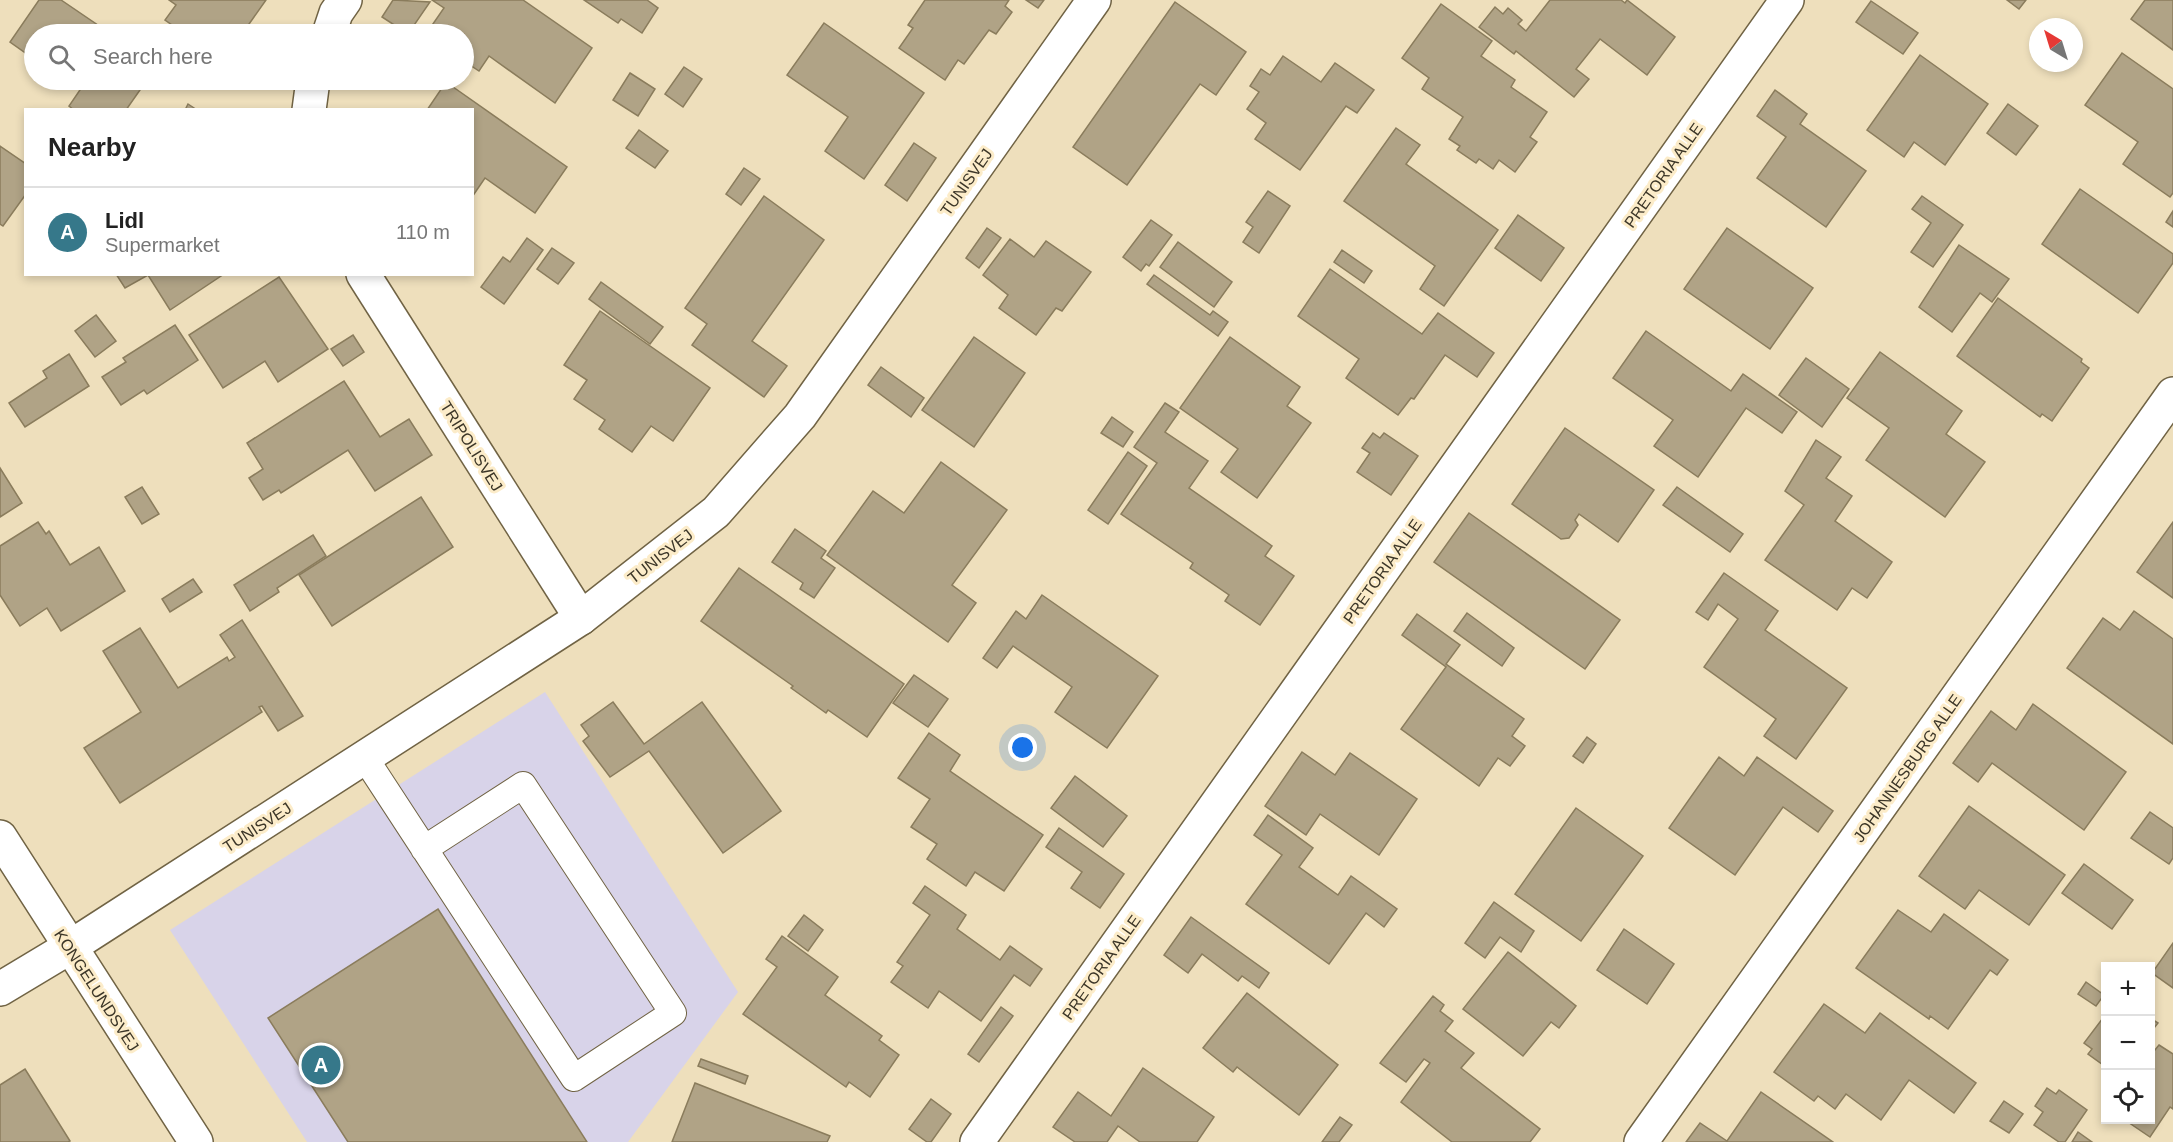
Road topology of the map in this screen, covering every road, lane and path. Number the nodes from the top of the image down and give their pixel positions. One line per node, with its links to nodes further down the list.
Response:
1 (345, 0): 4 (street)
2 (1094, 0): 9 (street, TUNISVEJ)
3 (1787, 0): 16 (street, PRETORIA ALLE)
4 (332, 24)
5 (312, 90): 6 (street)
6 (309, 108)
7 (364, 276): 9 (street, TRIPOLISVEJ)
8 (2173, 394): 17 (street, JOHANNESBURG ALLE)
9 (581, 618): 10 (street, TUNISVEJ)
10 (365, 758): 12 (lane); 13 (street, TUNISVEJ)
11 (0, 837): 13 (street, KONGELUNDSVEJ)
12 (424, 849): 12 (lane)
13 (70, 947): 14 (street, TUNISVEJ); 15 (street, KONGELUNDSVEJ)
14 (0, 989)
15 (196, 1142)
16 (977, 1142)
17 (1641, 1142)

